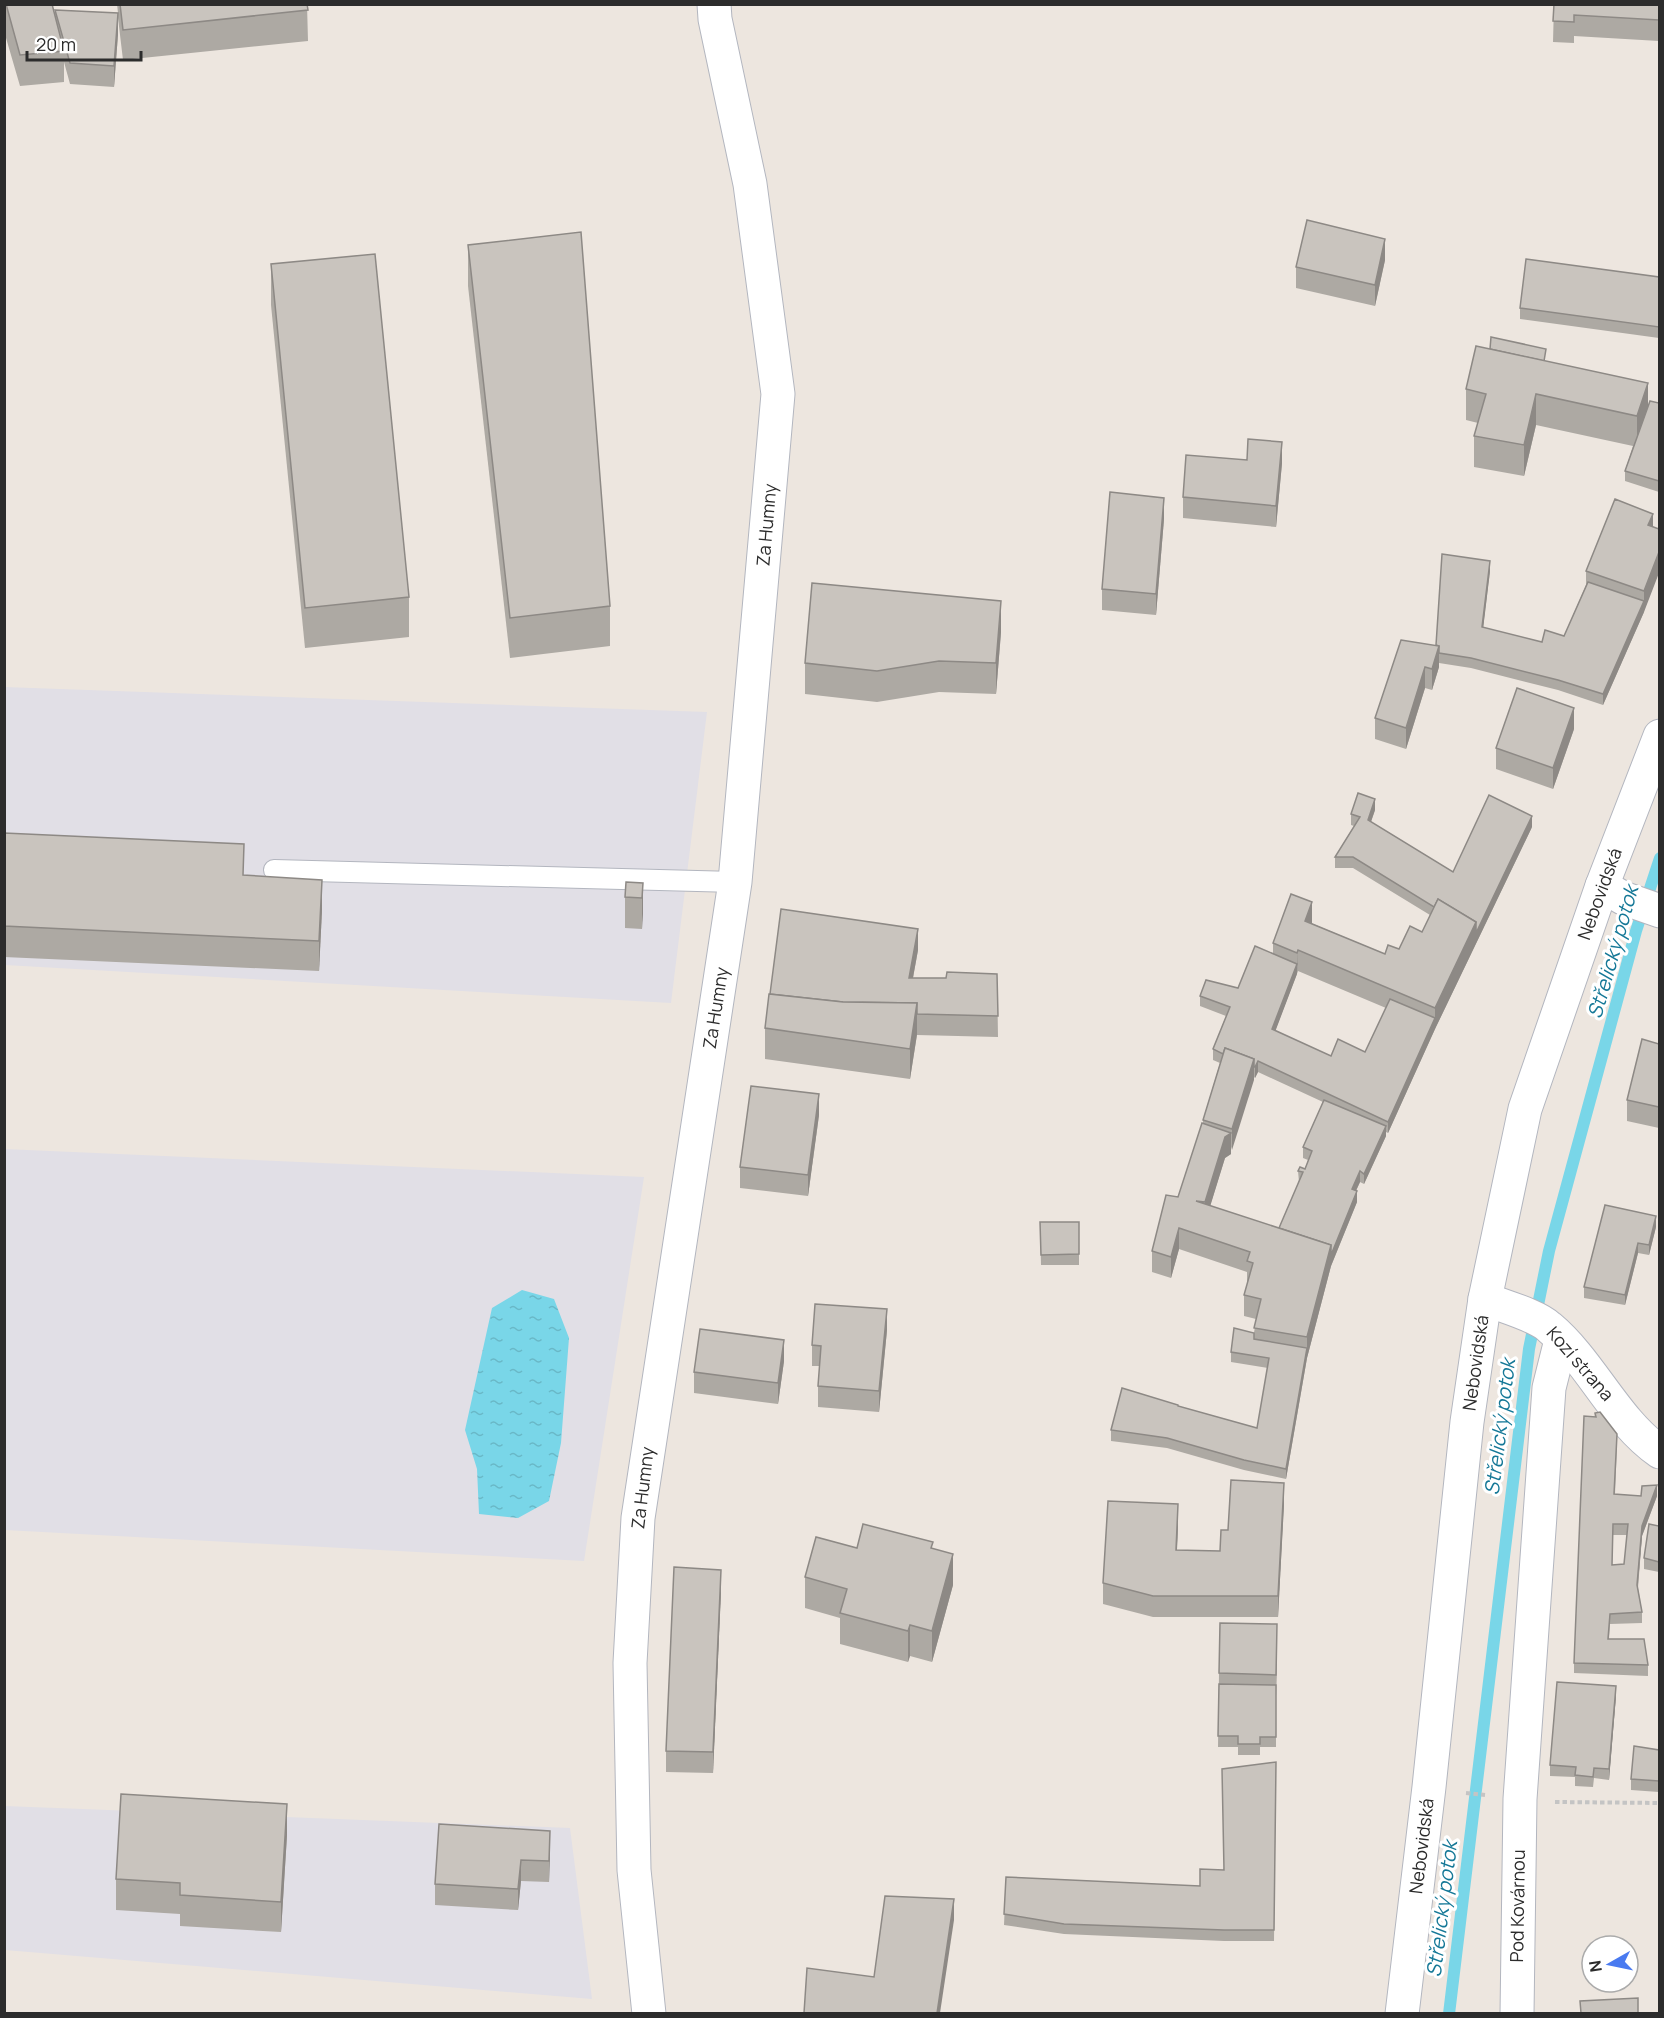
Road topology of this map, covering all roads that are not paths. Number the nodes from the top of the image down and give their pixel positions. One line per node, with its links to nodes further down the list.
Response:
1 (714, 4): 4 (street, Za Humny)
2 (1659, 736): 5 (street, Nebovidská)
3 (274, 870): 4 (lane)
4 (735, 882): 10 (street, Za Humny)
5 (1602, 886): 6 (street); 7 (street, Nebovidská)
6 (1659, 911)
7 (1485, 1299): 8 (street, Kozí strana); 11 (street, Nebovidská)
8 (1543, 1326): 9 (street, Kozí strana); 12 (street, Pod Kovárnou)
9 (1659, 1452)
10 (649, 2013)
11 (1402, 2013)
12 (1517, 2013)

